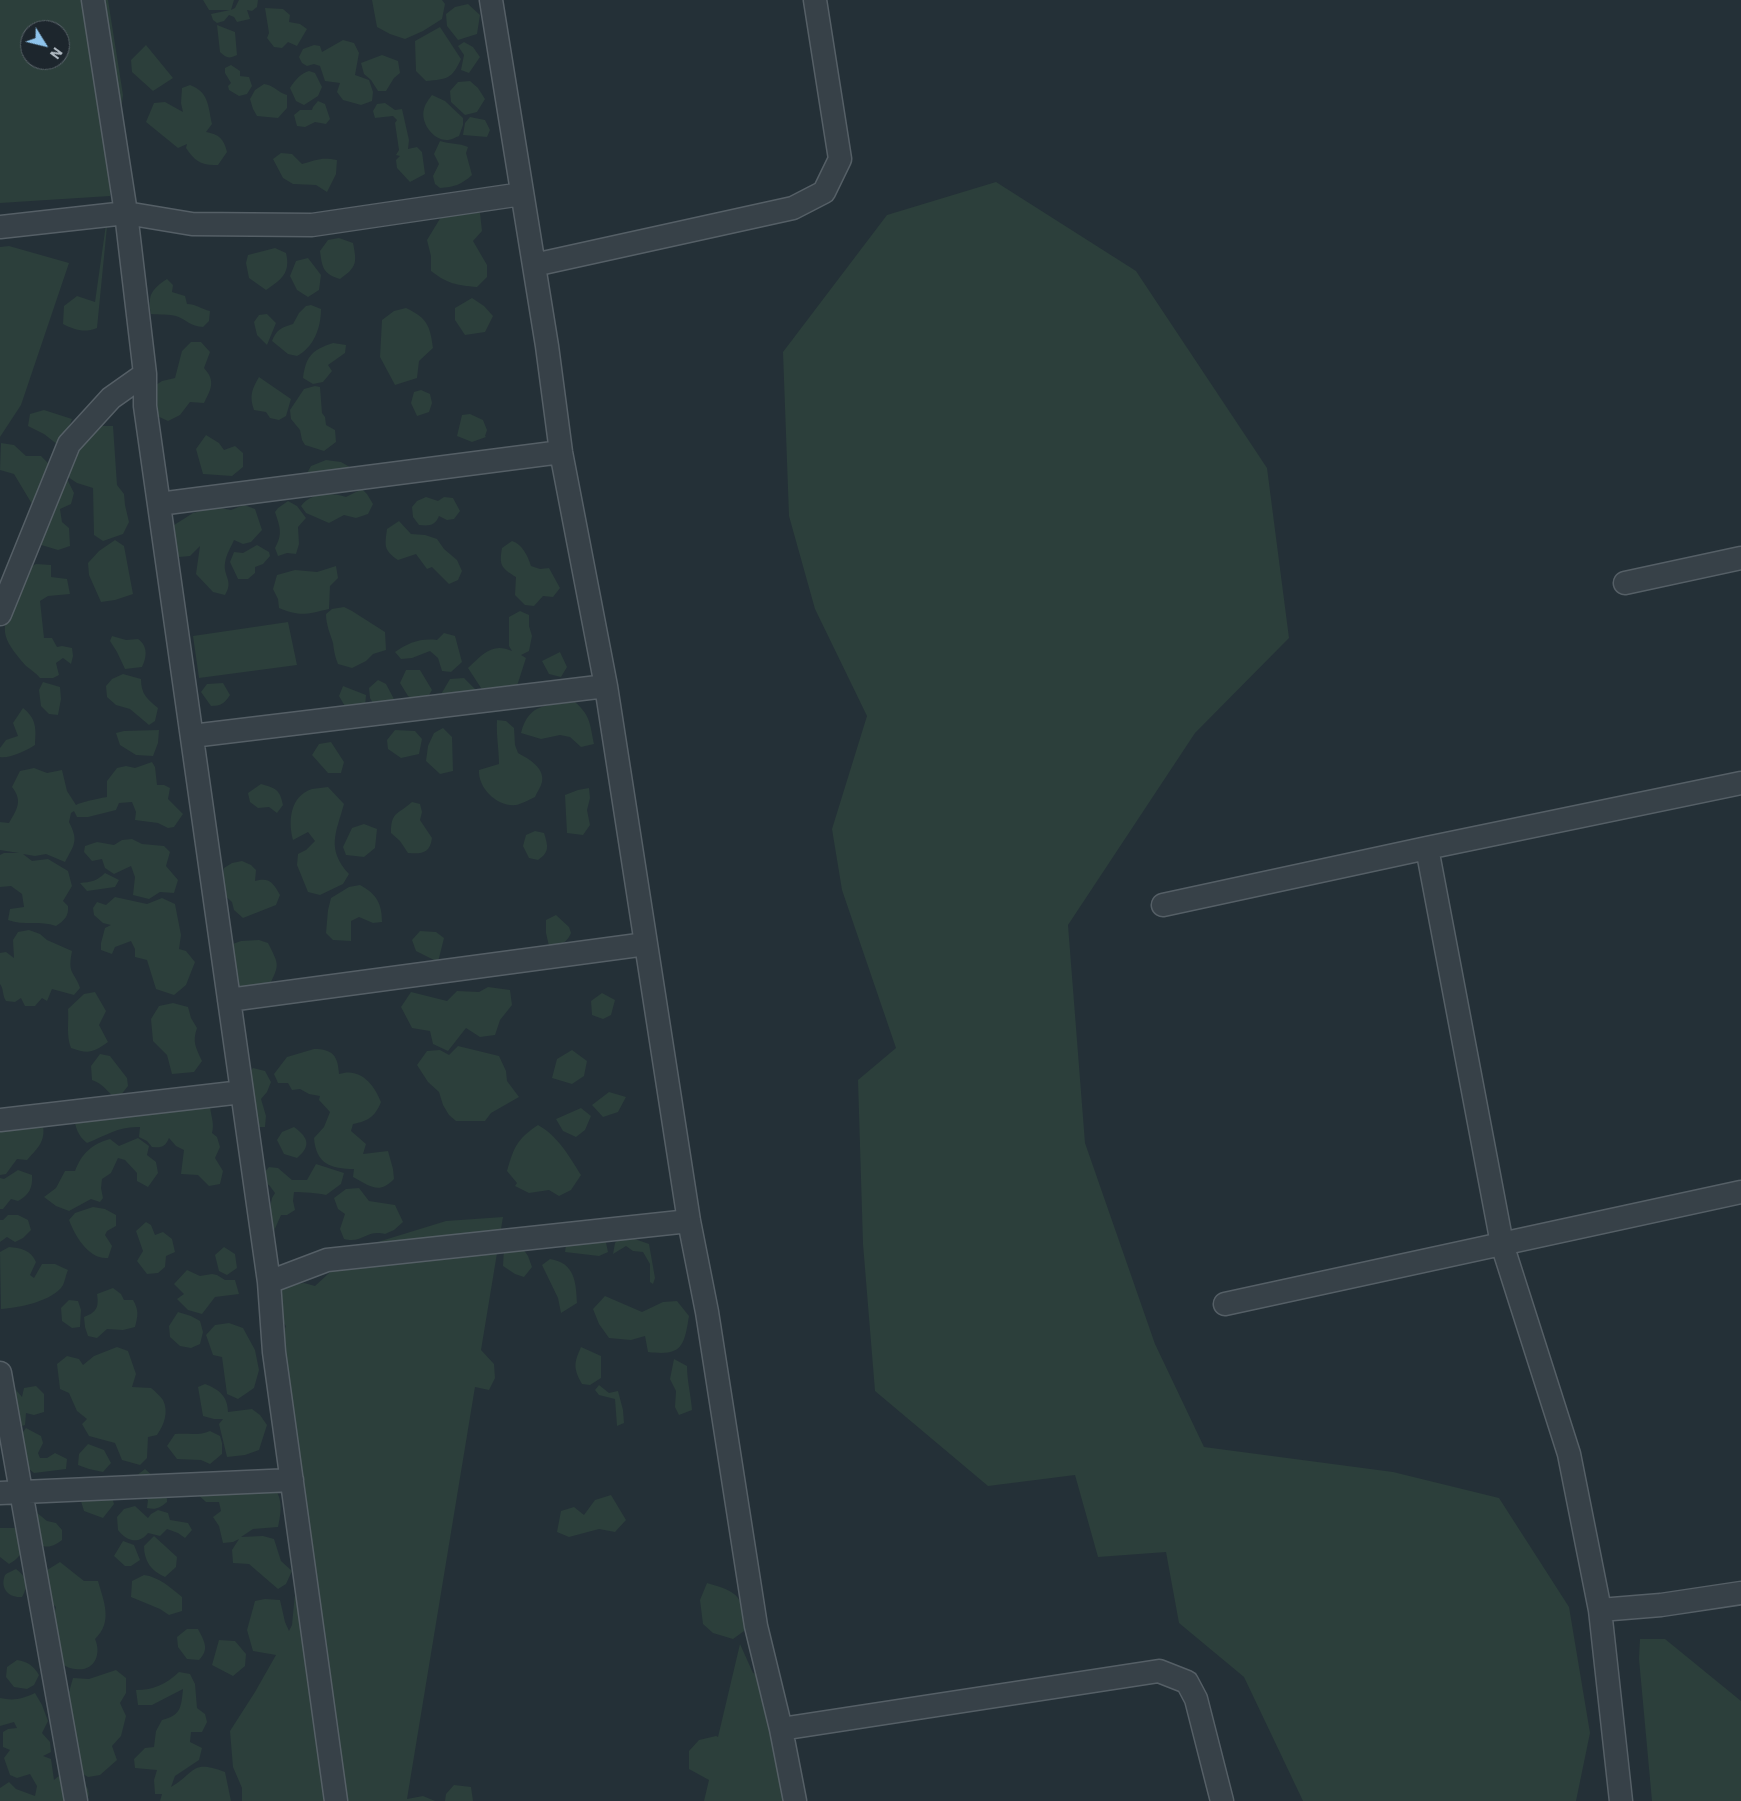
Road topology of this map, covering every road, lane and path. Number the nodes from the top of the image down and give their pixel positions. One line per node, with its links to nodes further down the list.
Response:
1 (93, 0): 5 (street)
2 (491, 0): 4 (street)
3 (815, 0): 7 (street)
4 (522, 194): 5 (street); 7 (street)
5 (126, 213): 6 (street); 8 (street)
6 (0, 228)
7 (534, 265): 9 (street)
8 (146, 374): 10 (street); 13 (street)
9 (561, 452): 10 (street); 14 (street)
10 (159, 504): 15 (street)
11 (1741, 558): 12 (street)
12 (1625, 583)
13 (0, 614)
14 (606, 686): 15 (street); 19 (street)
15 (192, 736): 20 (street)
16 (1741, 783): 17 (street)
17 (1427, 848): 18 (street); 25 (street)
18 (1163, 905)
19 (646, 944): 20 (street); 24 (street)
20 (229, 1000): 21 (street)
21 (242, 1092): 22 (street); 26 (street)
22 (0, 1120)
23 (1741, 1192): 25 (street)
24 (689, 1221): 26 (street); 33 (street)
25 (1502, 1244): 27 (street); 32 (street)
26 (269, 1282): 29 (street)
27 (1225, 1304)
28 (0, 1373): 30 (street)
29 (292, 1480): 30 (street); 35 (street)
30 (10, 1492): 34 (street)
31 (1741, 1593): 32 (street)
32 (1600, 1610): 38 (street)
33 (782, 1729): 36 (street); 37 (street)
34 (76, 1801)
35 (336, 1801)
36 (795, 1801)
37 (1222, 1801)
38 (1620, 1801)

